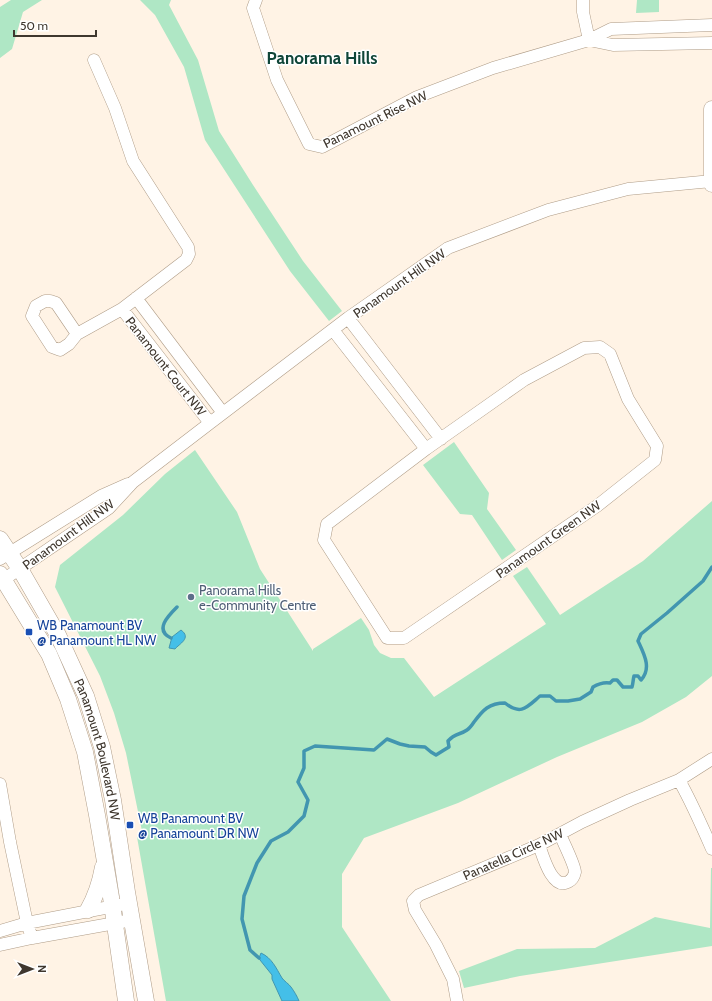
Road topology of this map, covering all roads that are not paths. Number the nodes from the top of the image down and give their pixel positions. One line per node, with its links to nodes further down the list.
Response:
1 (256, 0): 4 (street, Panamount Rise NW)
2 (584, 0): 4 (street)
3 (712, 26): 4 (street, Panamount Rise NW)
4 (589, 40): 5 (street, Panamount Rise NW)
5 (712, 43)
6 (94, 60): 9 (street)
7 (712, 109): 8 (street)
8 (712, 182): 10 (street, Panamount Hill NW)
9 (129, 303): 12 (street); 13 (street, Panamount Court NW); 14 (street, Panamount Court NW)
10 (348, 318): 11 (street, Panamount Hill NW); 15 (street)
11 (333, 330): 13 (street, Panamount Hill NW); 16 (street)
12 (77, 334)
13 (223, 413): 14 (street, Panamount Hill NW)
14 (210, 423): 17 (street, Panamount Hill NW)
15 (441, 439): 16 (street, Panamount Green NW); 16 (street, Panamount Green NW)
16 (426, 449)
17 (132, 482): 19 (street, Panamount Hill NW); 20 (street, Panamount Hill NW)
18 (0, 540): 19 (street, Panamount Boulevard NW)
19 (4, 556): 20 (street, Panamount Boulevard NW)
20 (20, 569): 21 (street, Panamount Hill NW); 29 (street, Panamount Boulevard NW)
21 (1, 578): 28 (street, Panamount Boulevard NW)
22 (712, 759): 23 (street, Panatella Circle NW)
23 (679, 780): 25 (street, Panatella Circle NW); 27 (street)
24 (0, 784): 33 (street)
25 (560, 834): 26 (street, Panatella Circle NW); 26 (street)
26 (539, 845): 40 (street, Panatella Circle NW)
27 (712, 850)
28 (104, 860): 30 (street, Panamount Boulevard NW); 31 (street)
29 (129, 903): 30 (street); 32 (street, Panamount Boulevard NW)
30 (112, 906): 31 (street); 34 (street, Panamount Boulevard NW)
31 (88, 910): 33 (street)
32 (132, 920): 34 (street); 39 (street, Panamount Boulevard NW)
33 (27, 923): 35 (street); 36 (street)
34 (115, 923): 36 (street); 38 (street, Panamount Boulevard NW)
35 (0, 931)
36 (32, 938): 37 (street)
37 (0, 945)
38 (126, 1001)
39 (146, 1001)
40 (457, 1001)

